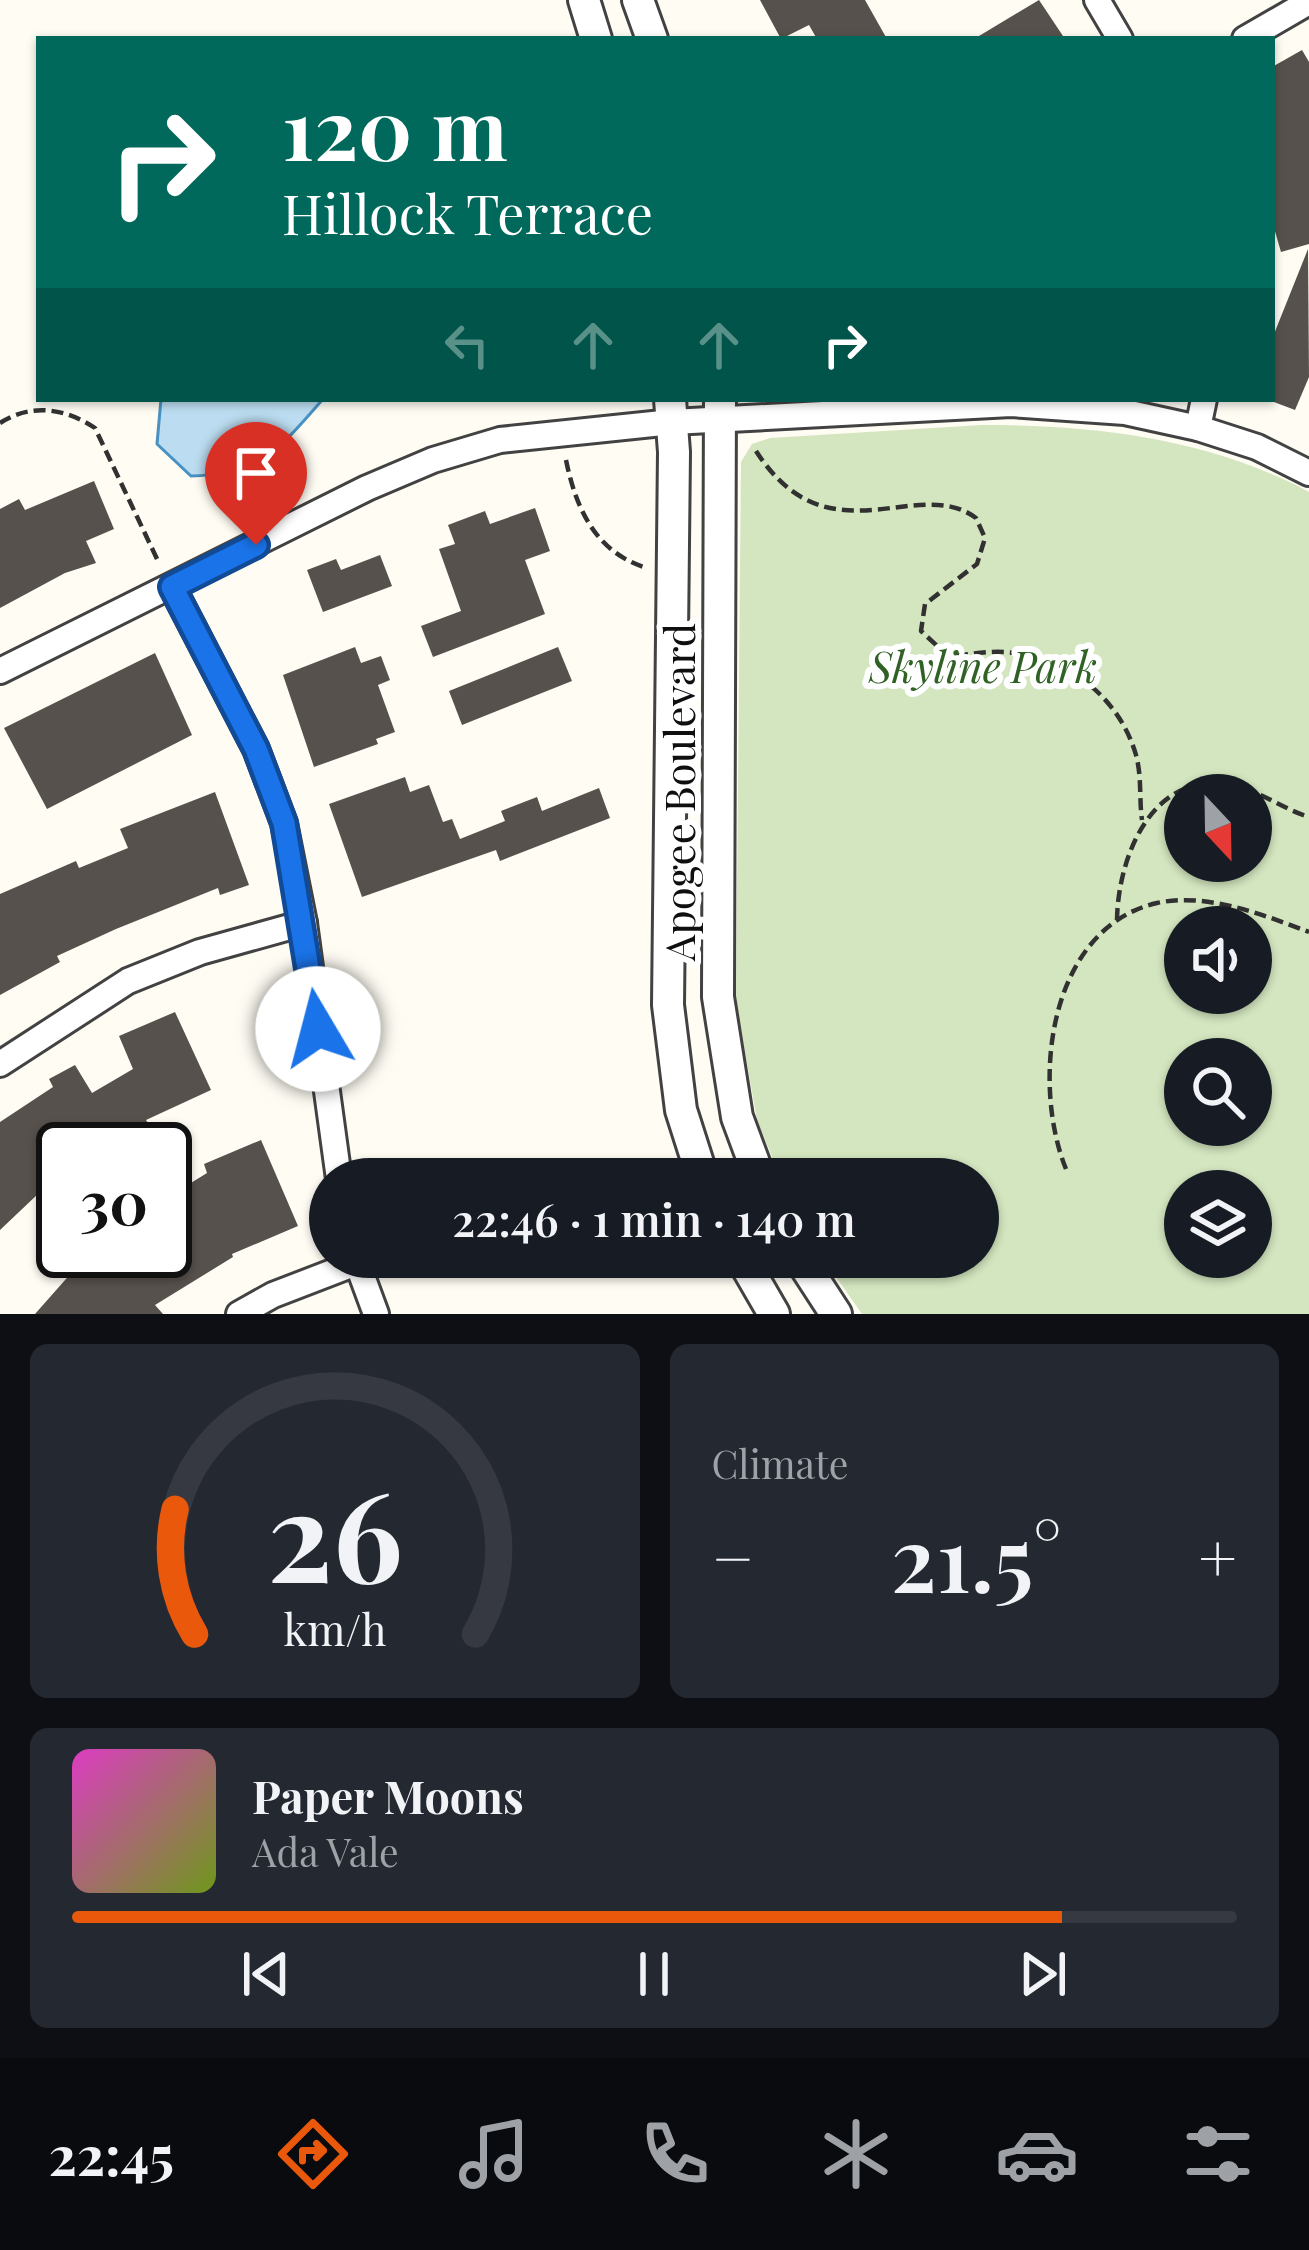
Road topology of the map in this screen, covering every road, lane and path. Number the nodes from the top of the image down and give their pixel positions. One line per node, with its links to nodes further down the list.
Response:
1 (584, 0): 5 (street)
2 (638, 0): 6 (street)
3 (1097, 0): 7 (street)
4 (1309, 2): 8 (street)
5 (595, 36)
6 (651, 36)
7 (1118, 36)
8 (1250, 36)
9 (1203, 402): 13 (street)
10 (721, 409): 11 (street); 13 (street); 29 (street, Apogee Boulevard)
11 (670, 410): 19 (street); 28 (street, Apogee Boulevard)
12 (0, 423): 17 (path)
13 (1198, 428): 16 (street)
14 (756, 451): 22 (path)
15 (566, 460): 18 (path)
16 (1309, 473)
17 (158, 561)
18 (647, 568)
19 (172, 587): 20 (street); 24 (street)
20 (0, 670)
21 (1309, 817): 22 (path)
22 (1142, 820): 23 (path)
23 (1117, 920): 25 (path); 30 (path)
24 (304, 923): 26 (street); 27 (street)
25 (1309, 932)
26 (0, 1064)
27 (336, 1158)
28 (696, 1158)
29 (752, 1158)
30 (1066, 1169)
31 (313, 1278): 35 (street)
32 (362, 1278): 36 (street)
33 (753, 1278): 37 (street)
34 (813, 1278): 38 (street)
35 (239, 1314)
36 (376, 1314)
37 (774, 1314)
38 (836, 1314)

